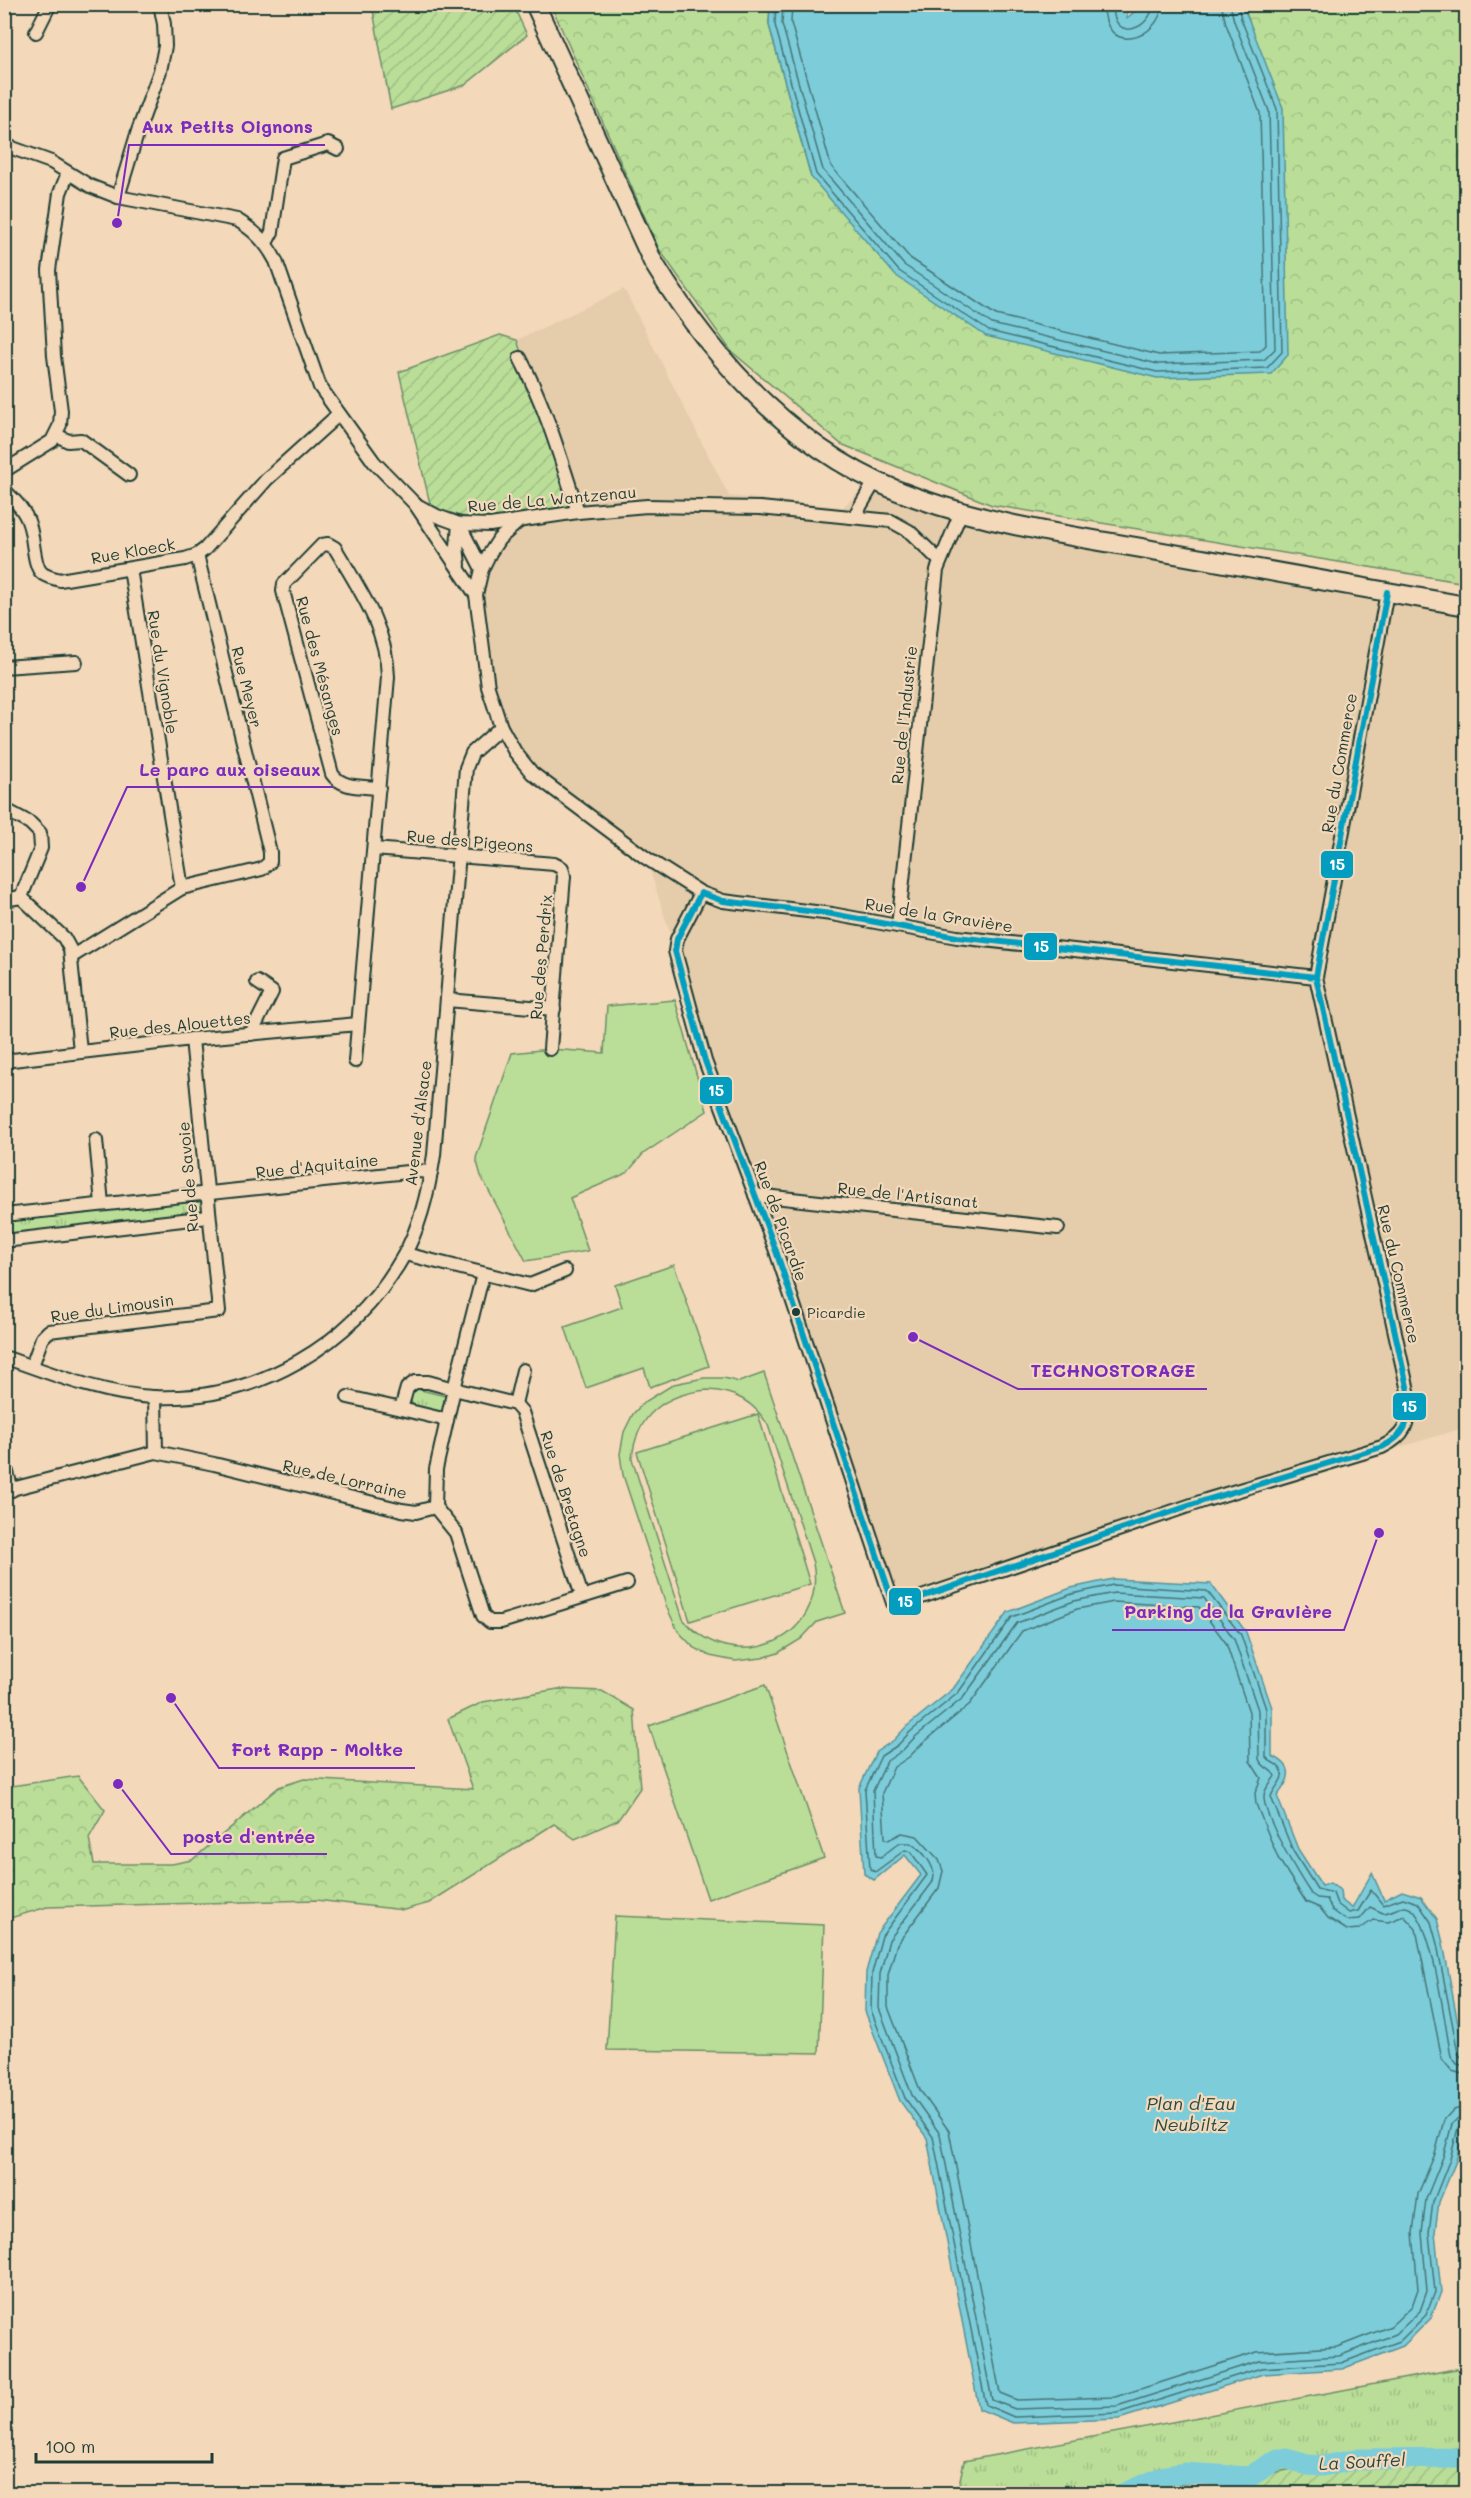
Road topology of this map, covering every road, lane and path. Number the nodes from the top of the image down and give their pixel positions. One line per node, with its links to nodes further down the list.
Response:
1 (50, 4): 4 (street)
2 (160, 4): 8 (street)
3 (536, 4): 15 (main road)
4 (36, 32)
5 (4, 145): 7 (street, Rue de La Wantzenau)
6 (338, 149): 9 (street)
7 (68, 173): 8 (street, Rue de La Wantzenau); 12 (street)
8 (118, 197): 9 (street, Rue de La Wantzenau)
9 (266, 243): 11 (street, Rue de La Wantzenau)
10 (520, 358): 19 (street)
11 (339, 414): 17 (street, Rue de La Wantzenau); 23 (street, Rue Kloeck)
12 (57, 435): 13 (street); 14 (street)
13 (4, 471)
14 (129, 475)
15 (875, 481): 18 (main road); 20 (street)
16 (4, 490): 26 (street, Rue Kloeck)
17 (415, 504): 22 (street, Rue de La Wantzenau); 25 (street)
18 (961, 512): 24 (street, Rue de l'Industrie); 28 (main road)
19 (578, 513): 20 (street, Rue de La Wantzenau); 21 (street, Rue de La Wantzenau)
20 (854, 517): 24 (street, Rue de La Wantzenau)
21 (518, 522): 22 (street, Rue de La Wantzenau); 27 (street)
22 (459, 524): 25 (street); 27 (street)
23 (198, 555): 26 (street, Rue Kloeck); 39 (street, Rue Meyer)
24 (939, 560): 43 (street, Rue de l'Industrie)
25 (460, 568): 29 (street)
26 (129, 569): 39 (street, Rue du Vignoble)
27 (482, 569): 29 (street)
28 (1387, 592): 30 (main road); 45 (street, Rue du Commerce)
29 (476, 595): 33 (street)
30 (1467, 606)
31 (75, 662): 32 (street)
32 (4, 667)
33 (501, 727): 37 (street, Avenue d'Alsace); 40 (street, Rue de la Gravière)
34 (379, 788): 34 (street, Rue des Mésanges); 36 (street, Rue des Mésanges)
35 (4, 809): 41 (street)
36 (374, 849): 37 (street, Rue des Pigeons); 49 (street, Rue des Mésanges)
37 (459, 857): 38 (street, Rue des Pigeons); 47 (street, Avenue d'Alsace)
38 (562, 868): 48 (street, Rue des Perdrix)
39 (182, 888): 44 (street)
40 (701, 893): 43 (street, Rue de la Gravière); 59 (street, Rue de Picardie)
41 (21, 897): 42 (street); 44 (street)
42 (4, 900)
43 (898, 926): 45 (street, Rue de la Gravière)
44 (71, 957): 53 (street)
45 (1316, 977): 84 (street, Rue du Commerce)
46 (257, 982): 50 (street)
47 (447, 1000): 48 (street); 57 (street, Avenue d'Alsace)
48 (554, 1009): 52 (street, Rue des Perdrix)
49 (358, 1024): 50 (street, Rue des Alouettes); 54 (street, Rue des Mésanges)
50 (251, 1034): 51 (street, Rue des Alouettes)
51 (192, 1039): 53 (street, Rue des Alouettes); 58 (street, Rue de Savoie)
52 (550, 1049)
53 (80, 1051): 55 (street, Rue des Alouettes)
54 (355, 1060)
55 (4, 1061)
56 (96, 1140): 60 (street)
57 (431, 1172): 58 (street, Rue d'Aquitaine); 65 (street, Avenue d'Alsace)
58 (207, 1194): 60 (street, Rue d'Aquitaine); 62 (street, Rue de Savoie)
59 (755, 1195): 63 (street, Rue de l'Artisanat); 84 (street, Rue de Picardie)
60 (102, 1204): 61 (street, Rue d'Aquitaine)
61 (4, 1215)
62 (208, 1217): 64 (street); 68 (street, Rue de Savoie)
63 (1058, 1228)
64 (4, 1241)
65 (405, 1254): 67 (street); 73 (street, Avenue d'Alsace)
66 (565, 1271): 67 (street)
67 (483, 1274): 72 (street)
68 (219, 1311): 70 (street, Rue du Limousin)
69 (4, 1356): 70 (street, Avenue d'Alsace)
70 (32, 1366): 73 (street, Avenue d'Alsace)
71 (523, 1370): 75 (street)
72 (454, 1389): 75 (street); 76 (street); 77 (street)
73 (155, 1397): 78 (street)
74 (348, 1397): 76 (street)
75 (515, 1404): 83 (street, Rue de Bretagne)
76 (401, 1409): 77 (street)
77 (447, 1420): 81 (street)
78 (156, 1452): 80 (street, Rue de Lorraine); 81 (street, Rue de Lorraine)
79 (4, 1462): 80 (street)
80 (8, 1491)
81 (435, 1507): 83 (street)
82 (627, 1583): 83 (street)
83 (582, 1596)
84 (893, 1603)

